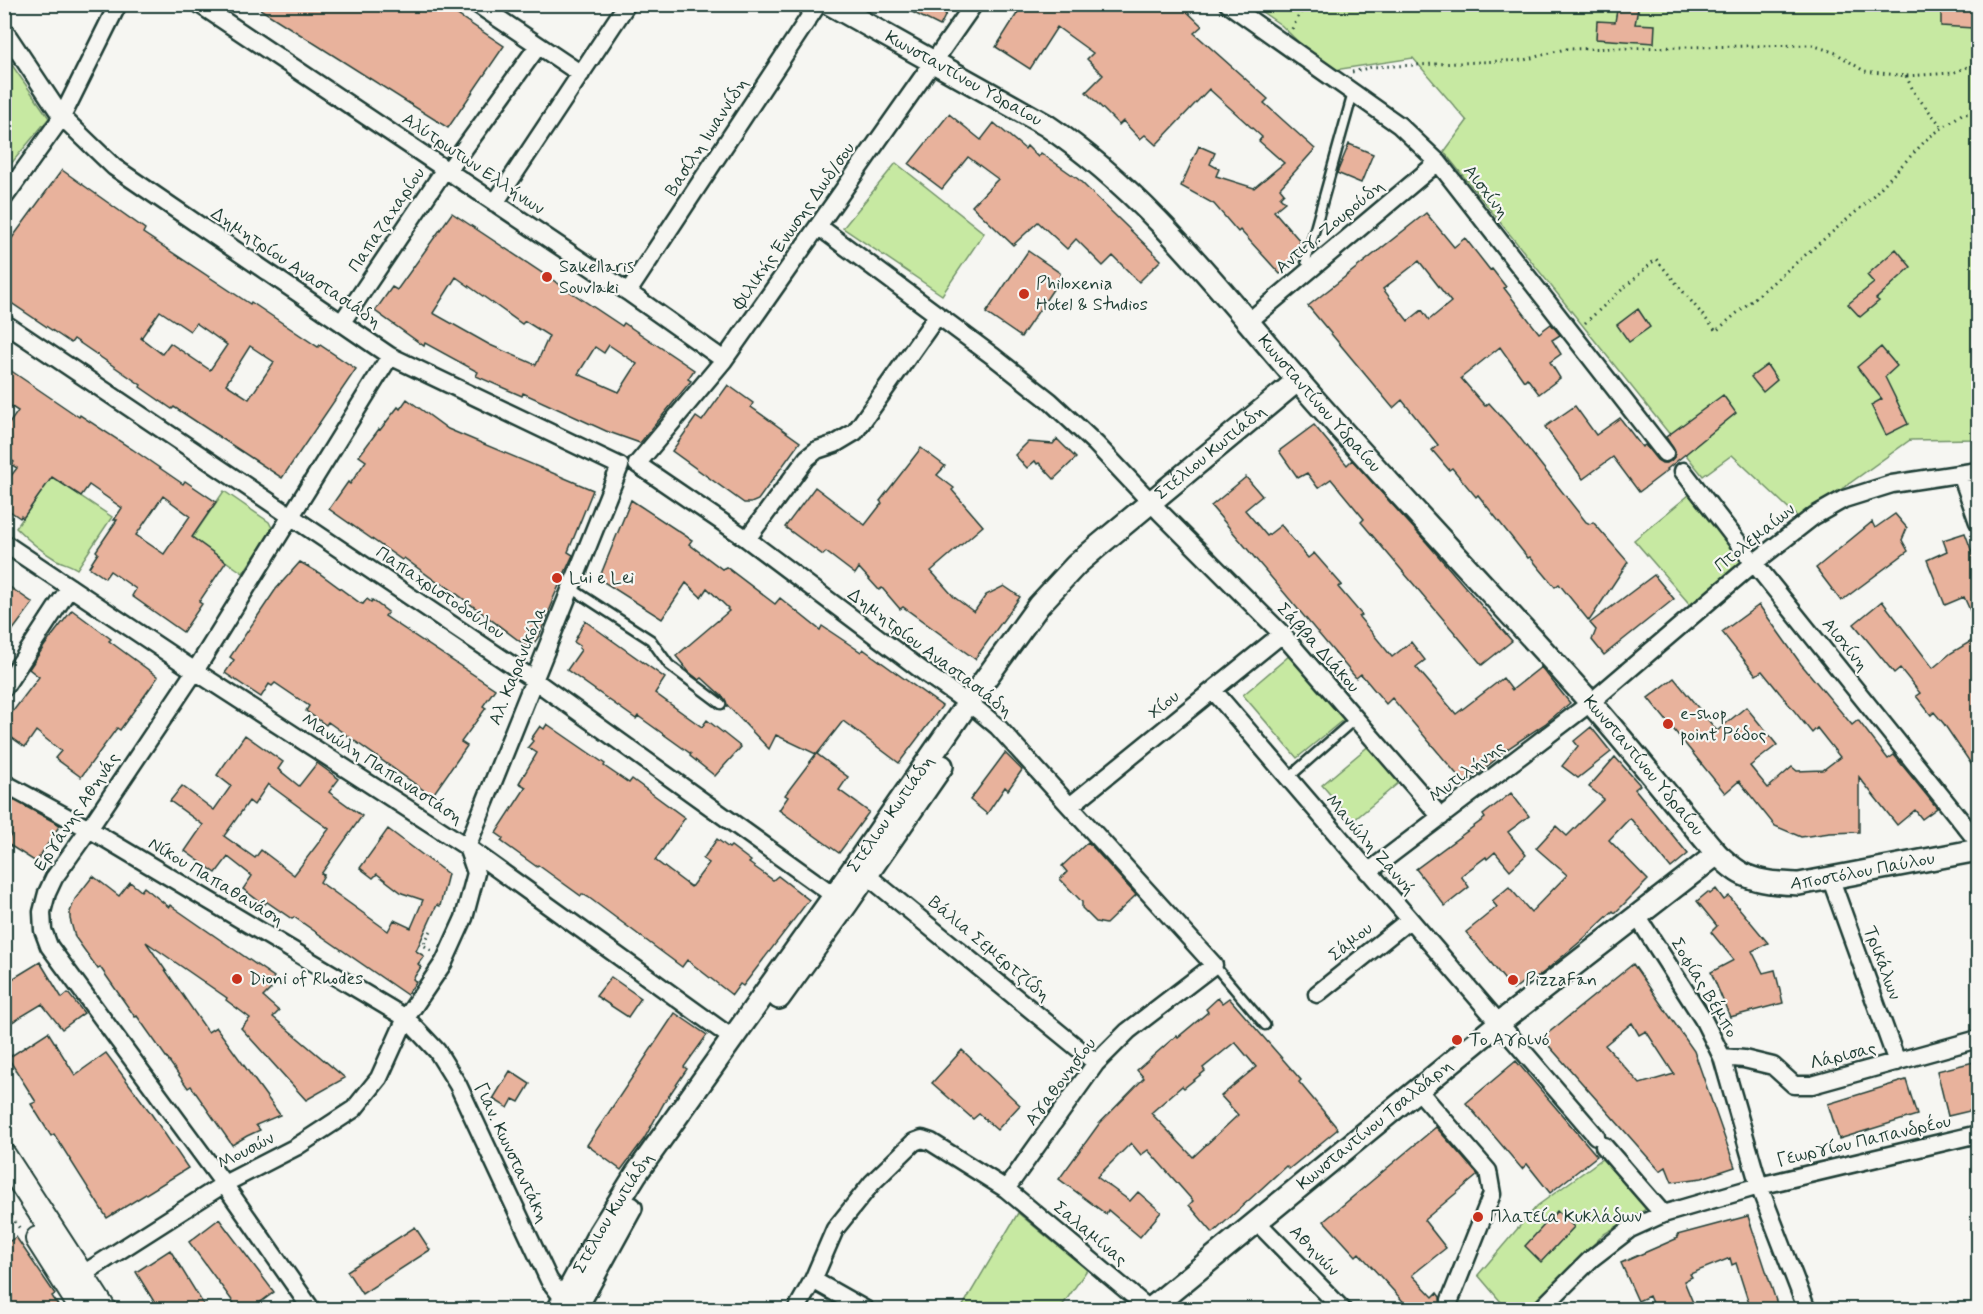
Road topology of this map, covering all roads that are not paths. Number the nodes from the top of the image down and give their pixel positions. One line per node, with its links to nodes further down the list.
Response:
1 (118, 4): 14 (street)
2 (199, 4): 16 (street, Αλύτρωτων Ελλήνων)
3 (477, 4): 10 (street)
4 (627, 4): 12 (street)
5 (818, 4): 21 (street, Βασίλη Ιωαννίδη)
6 (830, 4): 11 (street, Κωνσταντίνου Υδραίου)
7 (974, 4): 11 (street, Φιλικής Ένωσης Δωδ/σου)
8 (1228, 4): 13 (street, Αισχίνη)
9 (4, 30): 14 (street, Δημητρίου Αναστασιάδη)
10 (538, 46): 12 (street); 16 (street, Παπαζαχαρίου)
11 (933, 63): 19 (street, Φιλικής Ένωσης Δωδ/σου); 25 (street, Κωνσταντίνου Υδραίου)
12 (581, 74): 18 (street)
13 (1353, 93): 15 (street, Αισχίνη); 20 (lane)
14 (62, 117): 17 (street); 24 (street, Δημητρίου Αναστασιάδη)
15 (1438, 162): 25 (street, Αντιγ. Ζουρούδη); 29 (street, Αισχίνη)
16 (446, 170): 18 (street, Αλύτρωτων Ελλήνων); 24 (street, Παπαζαχαρίου)
17 (4, 198)
18 (495, 203): 21 (street, Αλύτρωτων Ελλήνων)
19 (818, 226): 22 (street, Σάββα Διάκου); 27 (street, Φιλικής Ένωσης Δωδ/σου)
20 (1306, 261)
21 (628, 292): 27 (street, Αλύτρωτων Ελλήνων)
22 (937, 316): 34 (street, Σάββα Διάκου); 37 (street)
23 (4, 322): 35 (street, Παπαχριστοδούλου)
24 (342, 322): 26 (street, Δημητρίου Αναστασιάδη)
25 (1248, 322): 28 (street, Κωνσταντίνου Υδραίου)
26 (390, 356): 30 (street, Δημητρίου Αναστασιάδη); 35 (street, Εργάνης Αθηνάς)
27 (724, 360): 30 (street, Φιλικής Ένωσης Δωδ/σου)
28 (1302, 386): 34 (street, Στέλιου Κωτιάδη); 47 (street, Κωνσταντίνου Υδραίου)
29 (1665, 453)
30 (628, 465): 37 (street, Δημητρίου Αναστασιάδη); 41 (street, Αλ. Καρανικόλα)
31 (1683, 471): 39 (street, Αισχίνη)
32 (1978, 471): 33 (street, Πτολεμαίων)
33 (1961, 474): 36 (street); 39 (street, Πτολεμαίων)
34 (1156, 507): 42 (street, Σάββα Διάκου); 49 (street, Στέλιου Κωτιάδη)
35 (292, 517): 43 (street, Εργάνης Αθηνάς); 44 (street, Παπαχριστοδούλου)
36 (1978, 522)
37 (747, 539): 49 (street, Δημητρίου Αναστασιάδη)
38 (4, 543): 40 (street, Μανώλη Παπαναστάση)
39 (1754, 563): 47 (street, Πτολεμαίων); 56 (street, Αισχίνη)
40 (70, 587): 43 (street, Μανώλη Παπαναστάση); 45 (street)
41 (571, 588): 44 (street, Αλ. Καρανικόλα); 48 (lane)
42 (1282, 634): 46 (street, Χίου); 50 (street, Σάββα Διάκου)
43 (195, 671): 55 (street, Εργάνης Αθηνάς); 57 (street, Μανώλη Παπαναστάση)
44 (534, 680): 57 (street, Αλ. Καρανικόλα); 64 (street, Παπαχριστοδούλου)
45 (4, 688)
46 (1213, 690): 51 (street, Μανώλη Ζαννή); 53 (street, Χίου)
47 (1590, 703): 54 (street, Μυτιλήνης); 59 (street, Κωνσταντίνου Υδραίου)
48 (721, 704)
49 (973, 707): 53 (street, Δημητρίου Αναστασιάδη); 60 (street, Στέλιου Κωτιάδη)
50 (1355, 719): 51 (lane); 54 (street, Σάββα Διάκου)
51 (1288, 778): 61 (street, Μανώλη Ζαννή)
52 (4, 783): 55 (street, Νίκου Παπαθανάση)
53 (1070, 806): 67 (street, Δημητρίου Αναστασιάδη)
54 (1441, 817): 61 (street, Μυτιλήνης)
55 (89, 829): 69 (street, Νίκου Παπαθανάση); 80 (street, Εργάνης Αθηνάς)
56 (1978, 842)
57 (466, 847): 69 (street, Μουσών); 72 (street, Μανώλη Παπαναστάση)
58 (1978, 850): 63 (street, Αποστόλου Παύλου)
59 (1717, 854): 62 (street, Κωνσταντίνου Υδραίου); 65 (street, Κωνσταντίνου Τσαλδάρη)
60 (861, 869): 64 (street, Στέλιου Κωτιάδη); 76 (street, Βάλια Σεμερτζίδη)
61 (1368, 872): 66 (street, Μανώλη Ζαννή)
62 (1748, 876): 63 (street, Αποστόλου Παύλου)
63 (1830, 877): 75 (street, Τρικάλων)
64 (840, 900): 72 (street, Στέλιου Κωτιάδη); 89 (street, Στέλιου Κωτιάδη)
65 (1637, 916): 70 (street, Κωνσταντίνου Τσαλδάρη); 74 (street, Σοφίας Βέμπο)
66 (1409, 920): 68 (street, Σάμου); 70 (street, Μανώλη Ζαννή)
67 (1214, 965): 71 (lane); 76 (street, Αγαθονησίου)
68 (1317, 994)
69 (406, 1018): 80 (street, Μουσών); 89 (street, Γιαν. Κωνσταντάκη)
70 (1498, 1024): 77 (street, Κωνσταντίνου Τσαλδάρη); 84 (street, Μανώλη Ζαννή)
71 (1265, 1025)
72 (732, 1038): 89 (street, Στέλιου Κωτιάδη)
73 (1978, 1039): 75 (street, Λάρισας)
74 (1722, 1057): 75 (street, Λάρισας); 82 (street, Σοφίας Βέμπο)
75 (1897, 1062)
76 (1096, 1063): 83 (street, Αγαθονησίου)
77 (1418, 1090): 85 (street, Κωνσταντίνου Τσαλδάρη); 88 (street)
78 (1978, 1134): 82 (street, Γεωργίου Παπανδρέου)
79 (4, 1156): 86 (main road)
80 (224, 1184): 86 (street, Μουσών); 93 (street, Εργάνης Αθηνάς)
81 (4, 1186): 86 (main road)
82 (1759, 1186): 84 (street, Γεωργίου Παπανδρέου); 98 (street, Σοφίας Βέμπο)
83 (1006, 1189): 87 (street, Σαλαμίνας); 90 (street, Σαλαμίνας)
84 (1663, 1214): 97 (street, Γεωργίου Παπανδρέου)
85 (1256, 1221): 90 (street, Κωνσταντίνου Τσαλδάρη); 96 (street, Αθηνών)
86 (74, 1279): 91 (main road); 92 (main road)
87 (813, 1280): 94 (street, Σαλαμίνας); 95 (street)
88 (1450, 1300)
89 (568, 1307)
90 (1149, 1309)
91 (83, 1310)
92 (104, 1310)
93 (312, 1310)
94 (796, 1310)
95 (866, 1310)
96 (1343, 1310)
97 (1540, 1310)
98 (1807, 1310)

